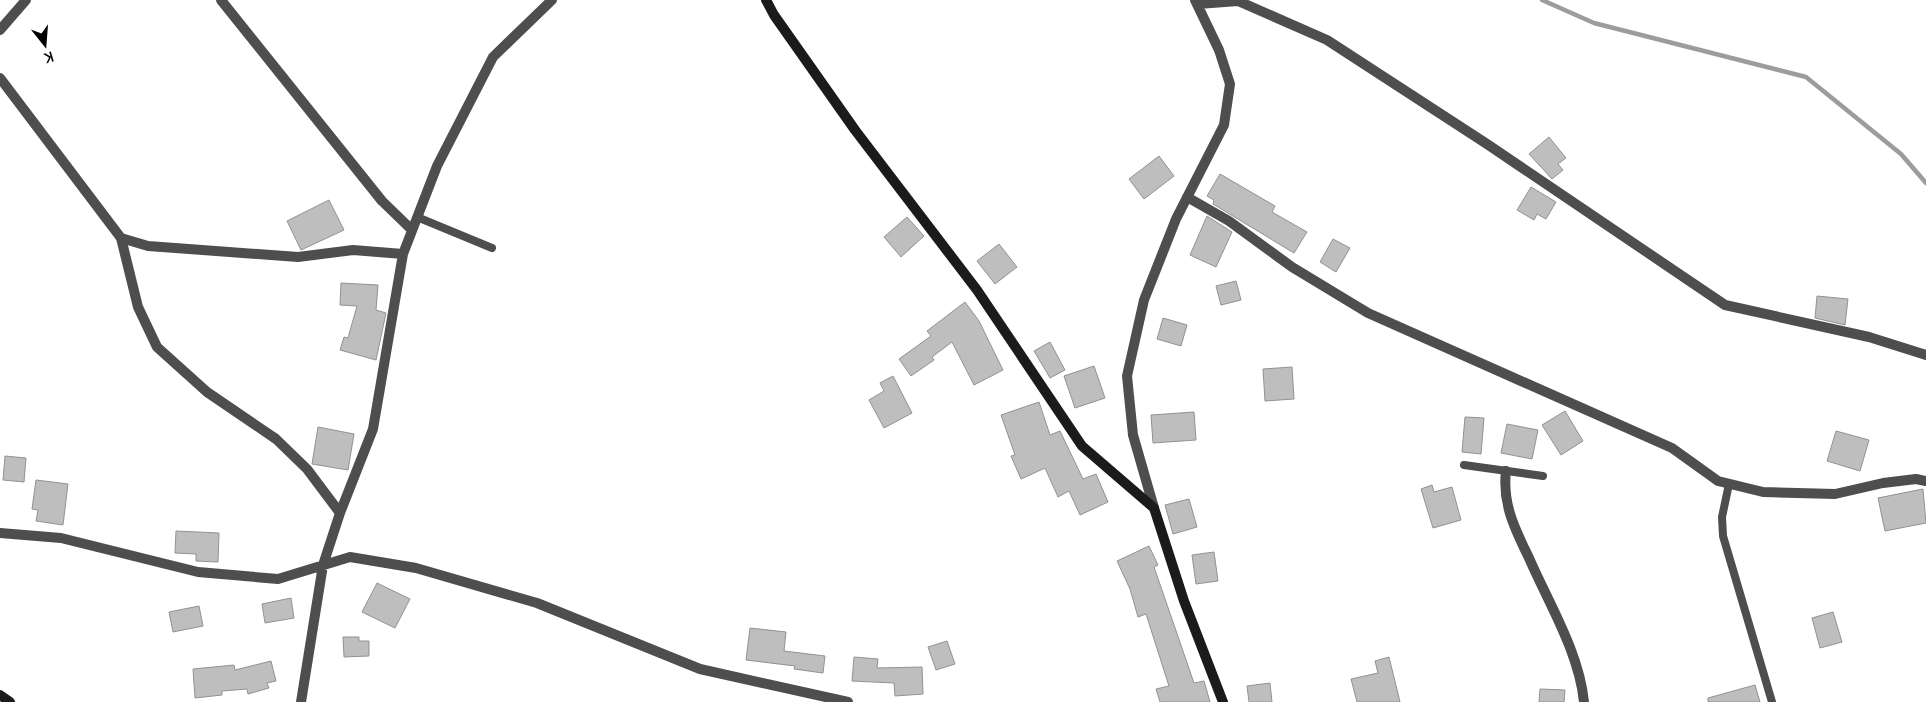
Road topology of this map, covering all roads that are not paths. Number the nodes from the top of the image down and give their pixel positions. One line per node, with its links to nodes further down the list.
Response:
1 (26, 0): 6 (street)
2 (222, 0): 10 (street)
3 (552, 0): 9 (street)
4 (766, 0): 20 (street)
5 (1197, 2): 8 (street); 14 (street)
6 (0, 30)
7 (0, 78): 11 (street)
8 (1187, 196): 19 (street); 20 (street)
9 (417, 217): 10 (street); 12 (lane)
10 (412, 230): 13 (street)
11 (120, 238): 13 (street); 21 (street)
12 (492, 248)
13 (403, 254): 21 (street)
14 (1926, 355)
15 (1464, 465): 16 (lane)
16 (1506, 471): 17 (lane); 29 (street)
17 (1543, 476)
18 (1926, 481): 19 (street)
19 (1729, 484): 30 (lane)
20 (1154, 508): 28 (street)
21 (340, 513): 23 (street)
22 (0, 533): 23 (street)
23 (323, 565): 26 (street); 27 (street)
24 (0, 695): 25 (street)
25 (10, 702)
26 (301, 702)
27 (848, 702)
28 (1223, 702)
29 (1584, 702)
30 (1772, 702)

